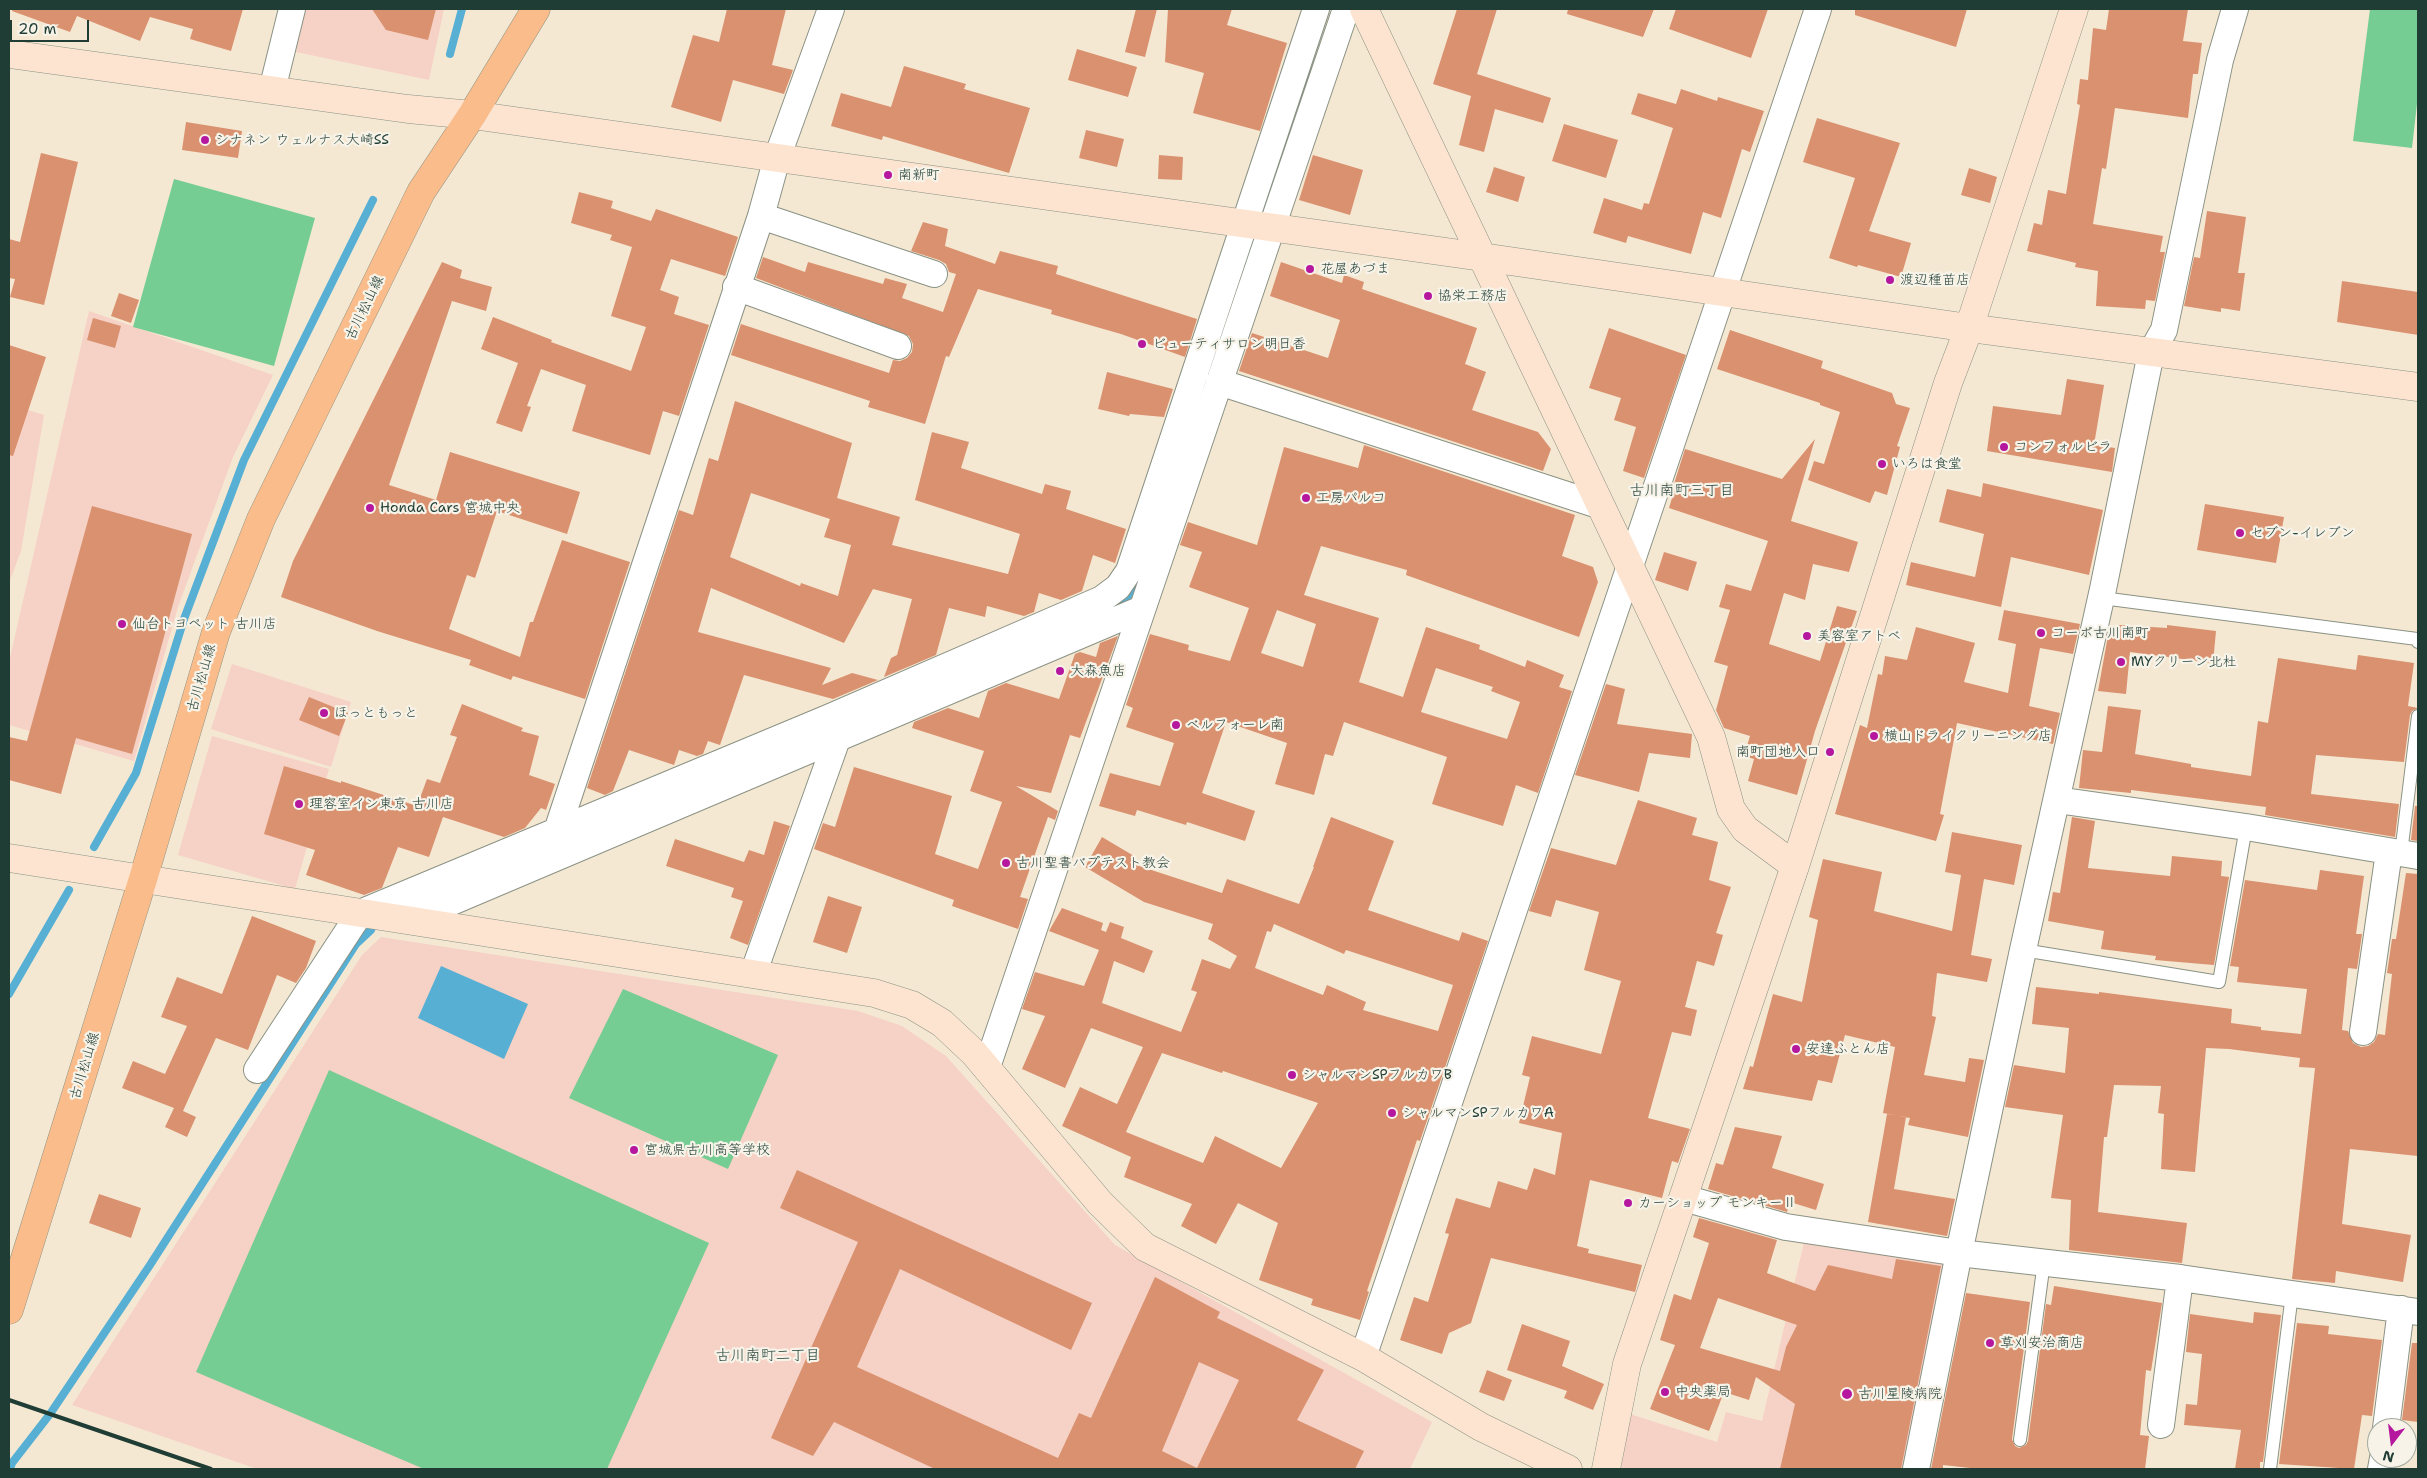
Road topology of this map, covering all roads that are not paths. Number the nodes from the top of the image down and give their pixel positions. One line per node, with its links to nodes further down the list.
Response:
1 (292, 9): 11 (street)
2 (536, 9): 12 (main road, 古川松山線)
3 (831, 9): 13 (street)
4 (1316, 9): 15 (street)
5 (1346, 9): 16 (street)
6 (1364, 9): 17 (street)
7 (1818, 9): 20 (street)
8 (2074, 9): 21 (street)
9 (2235, 9): 23 (street)
10 (9, 54): 11 (street)
11 (272, 90): 12 (street)
12 (472, 115): 13 (street); 40 (main road, 古川松山線)
13 (776, 158): 14 (street); 15 (street)
14 (761, 216): 18 (street); 19 (street)
15 (1245, 223): 16 (street); 26 (street)
16 (1272, 227): 17 (street); 24 (street)
17 (1482, 257): 20 (street); 27 (street)
18 (934, 274)
19 (736, 287): 22 (street); 36 (street)
20 (1722, 292): 21 (street); 28 (street)
21 (1969, 328): 23 (street); 39 (street)
22 (898, 346)
23 (2151, 353): 25 (street); 29 (street)
24 (1219, 382): 26 (street); 27 (street)
25 (2418, 387)
26 (1166, 499): 30 (street); 33 (street)
27 (1601, 506): 28 (street)
28 (1631, 568): 39 (street); 55 (street)
29 (2102, 598): 31 (lane); 34 (street)
30 (1142, 609): 33 (street); 46 (street)
31 (2418, 642)
32 (2418, 716): 37 (lane)
33 (833, 729): 36 (street); 42 (street); 44 (street)
34 (2057, 800): 35 (street); 43 (street)
35 (2246, 826): 37 (street); 43 (lane)
36 (557, 831): 41 (street)
37 (2403, 854): 45 (street)
38 (9, 858): 40 (street)
39 (1794, 866): 48 (street)
40 (143, 879): 41 (street); 53 (main road, 古川松山線)
41 (360, 913): 42 (street); 47 (street)
42 (409, 920): 44 (street)
43 (2023, 950): 49 (street)
44 (753, 974): 46 (street)
45 (2363, 1032)
46 (987, 1067): 55 (street)
47 (257, 1070)
48 (1684, 1198): 49 (street); 60 (street)
49 (1959, 1253): 50 (street); 61 (street)
50 (2044, 1262): 51 (street); 58 (lane)
51 (2180, 1278): 52 (street); 57 (street)
52 (2292, 1294): 54 (street); 62 (lane)
53 (9, 1310)
54 (2410, 1311): 56 (street)
55 (1363, 1357): 59 (street)
56 (2388, 1418)
57 (2161, 1425)
58 (2020, 1440)
59 (1568, 1469)
60 (1606, 1469)
61 (1916, 1469)
62 (2270, 1469)

